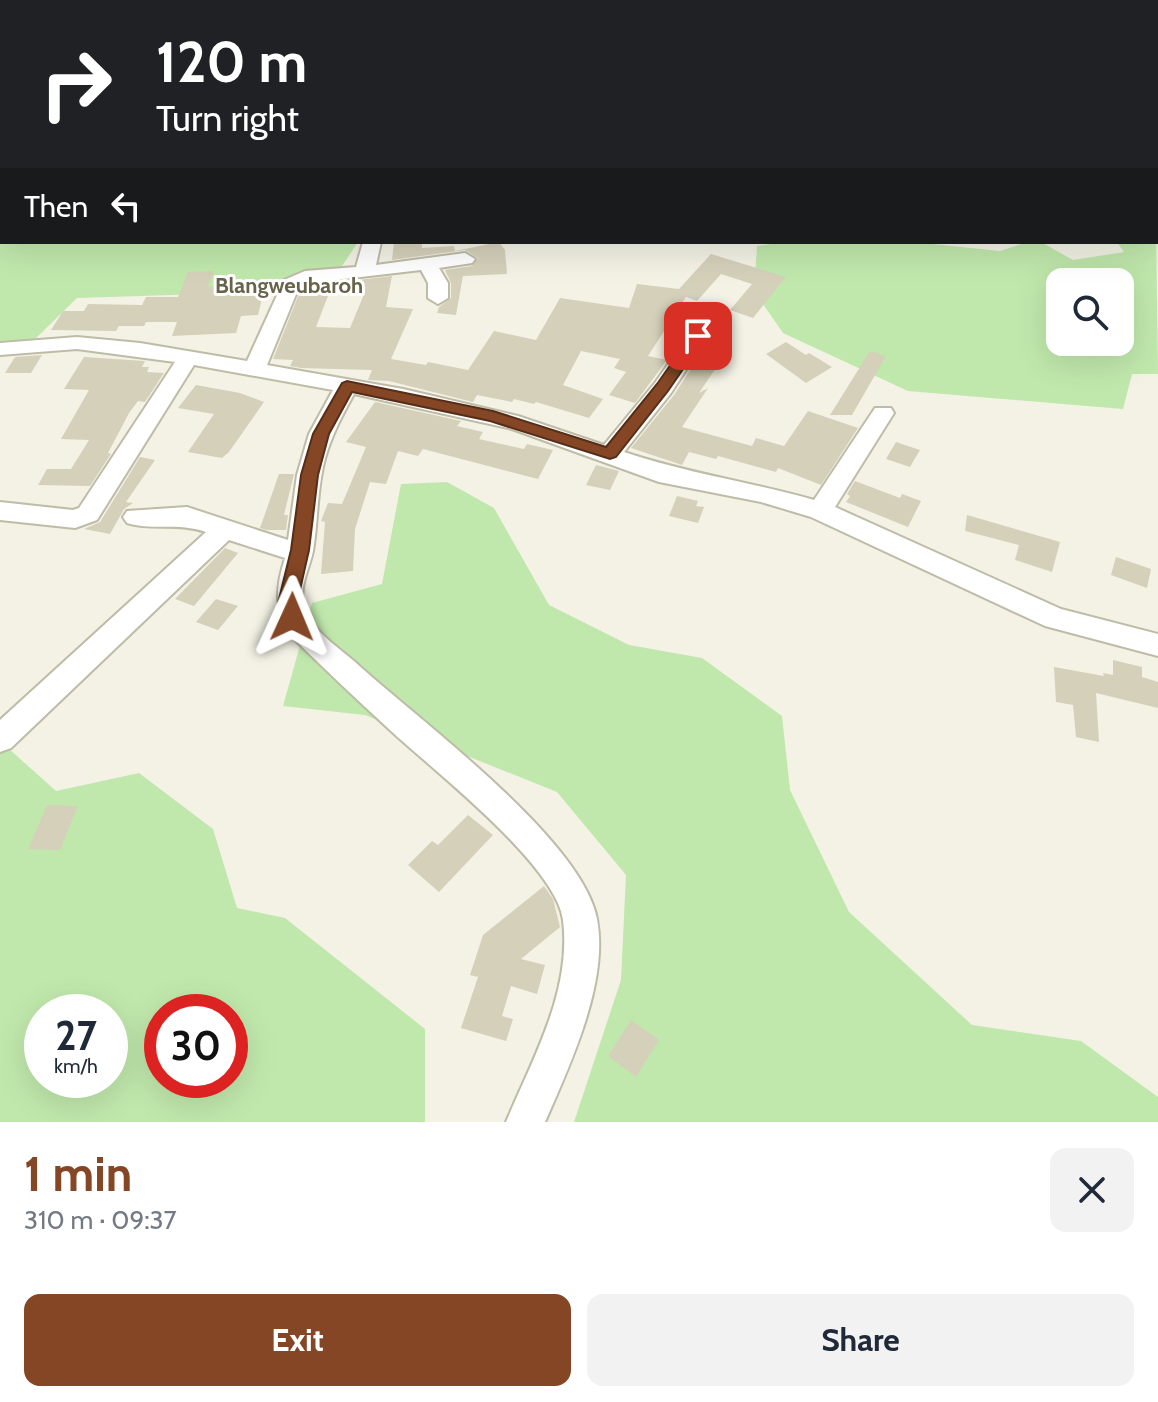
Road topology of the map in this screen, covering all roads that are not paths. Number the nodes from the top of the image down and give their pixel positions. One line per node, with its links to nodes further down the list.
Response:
1 (371, 244): 4 (street)
2 (465, 259): 3 (street)
3 (428, 266): 4 (street); 5 (street)
4 (364, 272): 9 (street)
5 (438, 298)
6 (708, 321): 12 (street)
7 (0, 349): 8 (street)
8 (188, 358): 9 (street); 13 (street)
9 (254, 370): 10 (street)
10 (347, 386): 12 (street); 17 (street)
11 (883, 413): 14 (street)
12 (610, 453): 14 (street)
13 (0, 511)
14 (820, 511): 18 (street)
15 (136, 517): 16 (street)
16 (225, 529): 17 (street); 19 (street)
17 (300, 550): 20 (street)
18 (1158, 645)
19 (0, 739)
20 (525, 1122)

